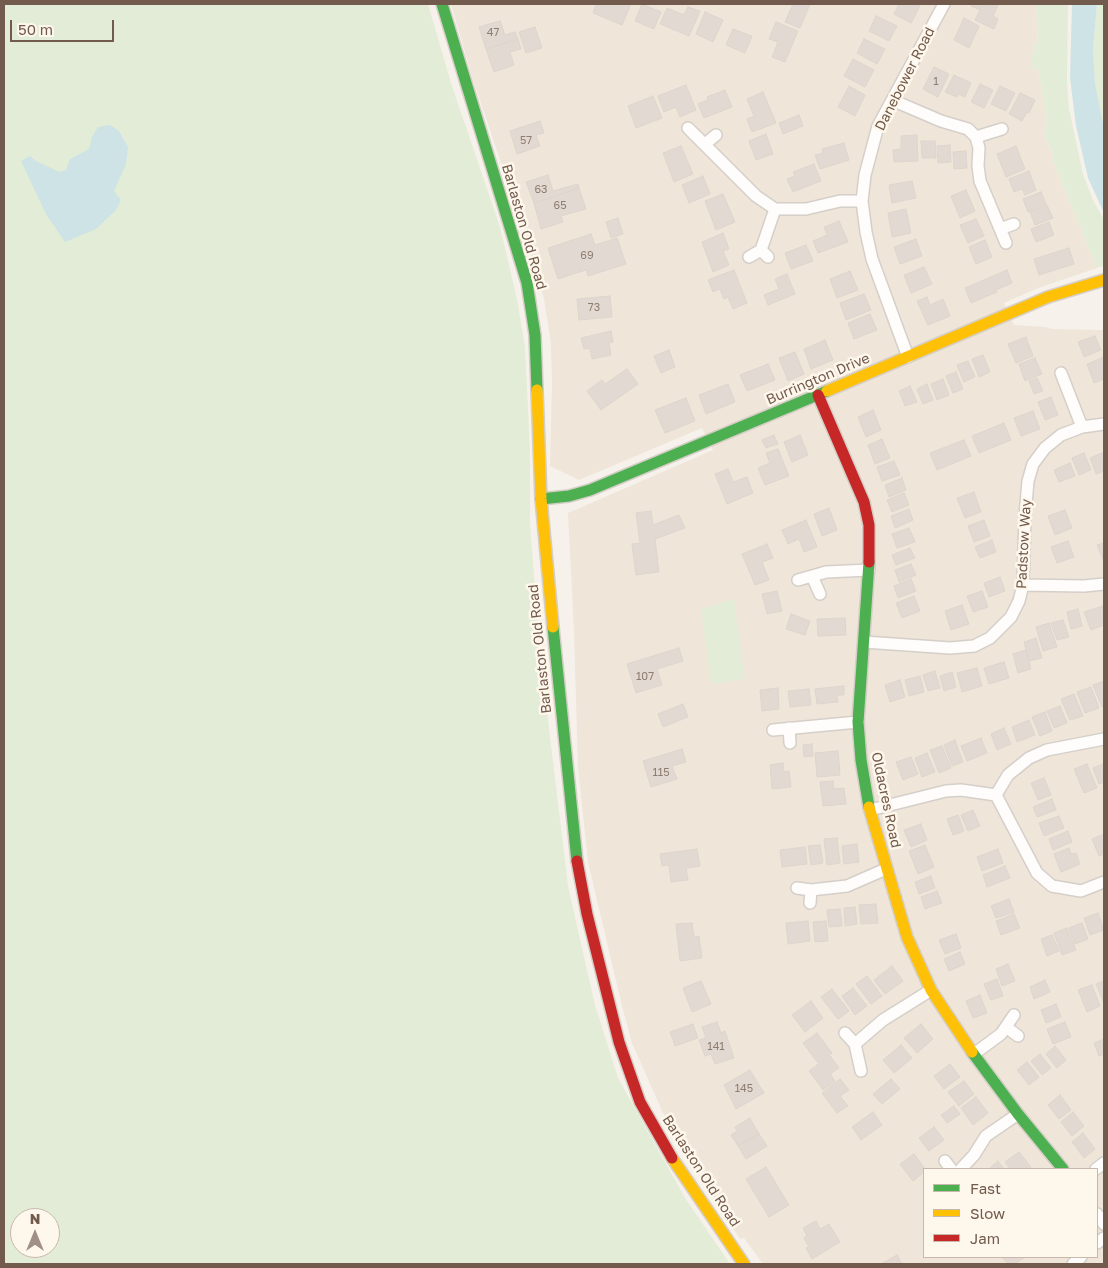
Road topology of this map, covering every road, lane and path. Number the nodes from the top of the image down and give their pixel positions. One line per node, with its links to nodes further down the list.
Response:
1 (442, 4): 21 (street, Barlaston Old Road)
2 (944, 4): 3 (street, Danebower Road)
3 (892, 100): 7 (street); 9 (street, Danebower Road)
4 (688, 128): 8 (street)
5 (1002, 129): 7 (street)
6 (716, 135): 8 (street)
7 (976, 137): 12 (street)
8 (705, 144): 10 (street)
9 (862, 201): 10 (street); 16 (street, Danebower Road)
10 (775, 209): 14 (street)
11 (1014, 224): 12 (street)
12 (1000, 229): 13 (street)
13 (1006, 243)
14 (749, 257)
15 (1104, 280): 16 (street, Burrington Drive)
16 (908, 358): 18 (street, Burrington Drive)
17 (1061, 373): 20 (street)
18 (818, 394): 21 (street, Burrington Drive); 22 (street, Oldacres Road)
19 (1104, 424): 20 (street, Padstow Way)
20 (1082, 426): 26 (street, Padstow Way)
21 (541, 499): 52 (street, Barlaston Old Road)
22 (869, 570): 23 (street); 28 (street, Oldacres Road)
23 (812, 576): 24 (street); 27 (street)
24 (798, 580)
25 (1104, 584): 26 (street)
26 (1023, 585): 28 (street, Padstow Way)
27 (820, 594)
28 (864, 642): 29 (street, Oldacres Road)
29 (858, 722): 30 (street); 35 (street, Oldacres Road)
30 (789, 728): 31 (street); 33 (street)
31 (774, 730)
32 (1104, 739): 34 (street)
33 (790, 743)
34 (996, 795): 35 (street); 37 (street)
35 (870, 810): 36 (street, Oldacres Road)
36 (886, 870): 39 (street); 41 (street, Oldacres Road)
37 (1104, 882)
38 (796, 888): 39 (street)
39 (811, 890): 40 (street)
40 (810, 903)
41 (932, 990): 46 (street); 47 (street, Oldacres Road)
42 (1014, 1015): 43 (street)
43 (1006, 1027): 45 (street); 47 (street)
44 (846, 1033): 46 (street)
45 (1018, 1036)
46 (855, 1044): 48 (street)
47 (974, 1054): 49 (street, Oldacres Road)
48 (861, 1072)
49 (1018, 1114): 50 (street); 51 (street, Oldacres Road)
50 (962, 1168)
51 (1062, 1168)
52 (744, 1264)

